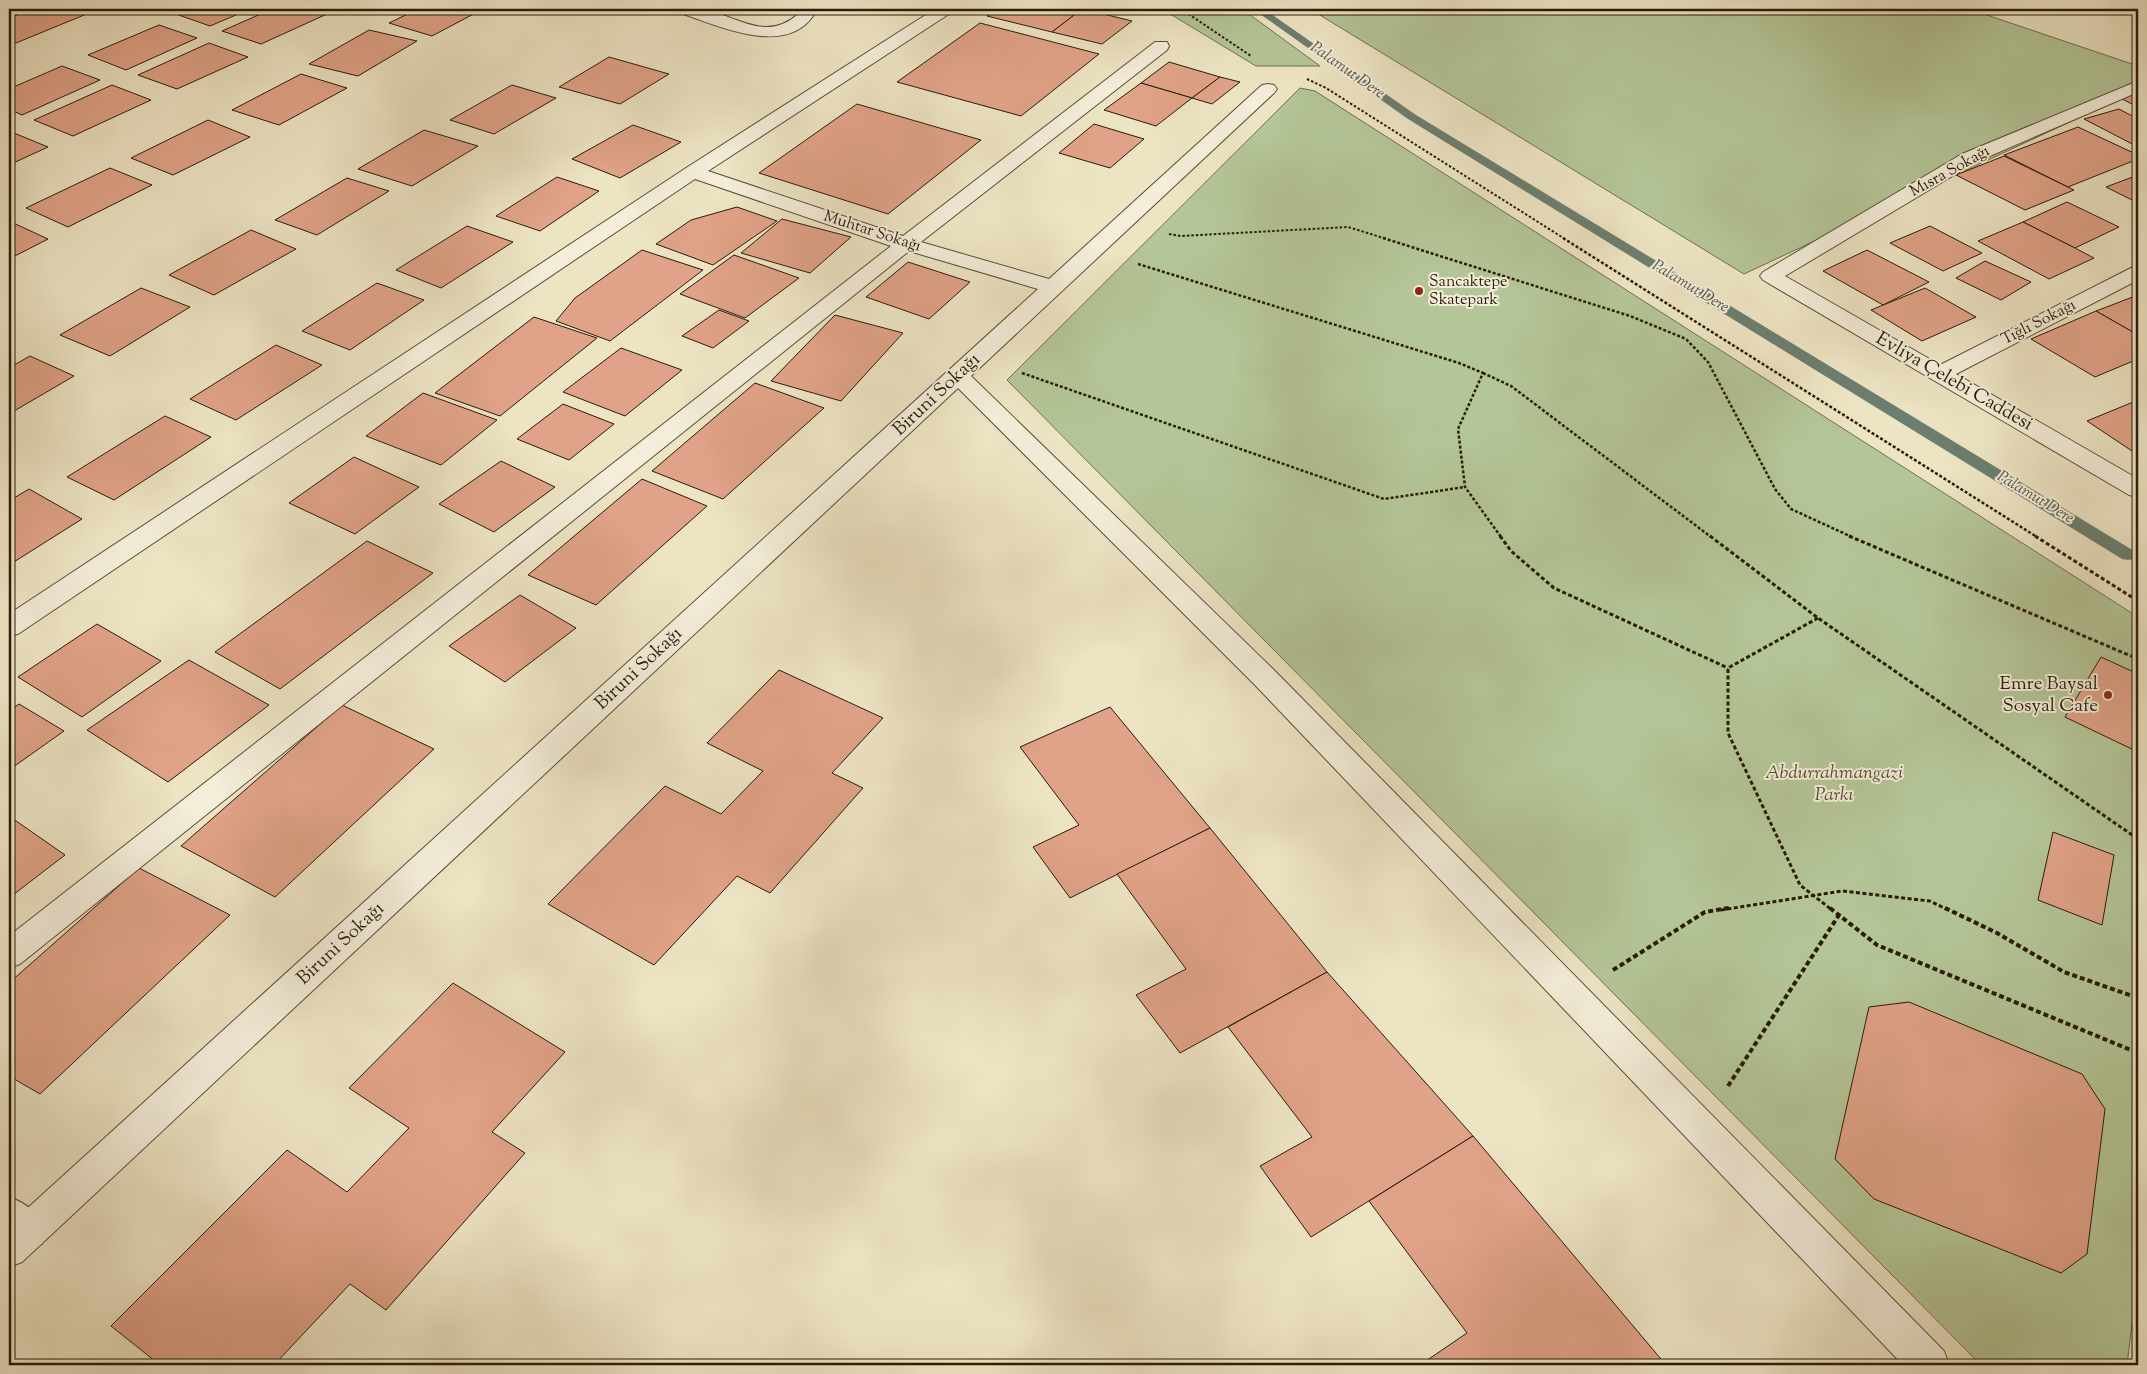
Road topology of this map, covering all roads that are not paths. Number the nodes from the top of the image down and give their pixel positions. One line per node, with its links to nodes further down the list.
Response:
1 (683, 9): 2 (street)
2 (805, 9)
3 (946, 9): 7 (street)
4 (1161, 46): 8 (street)
5 (2138, 86): 10 (street, Mısra Sokağı)
6 (1268, 89): 11 (street, Biruni Sokağı)
7 (692, 172): 8 (street, Muhtar Sokağı); 15 (street)
8 (906, 244): 11 (street, Muhtar Sokağı); 16 (street)
9 (2138, 272): 13 (street, Tığlı Sokağı)
10 (1770, 276): 13 (street, Evliya Çelebi Caddesi)
11 (1053, 288): 12 (street, Biruni Sokağı)
12 (968, 366): 17 (street, Biruni Sokağı); 18 (street)
13 (1940, 374): 14 (street, Evliya Çelebi Caddesi)
14 (2138, 489)
15 (9, 627)
16 (9, 954)
17 (16, 1231)
18 (1930, 1365)

